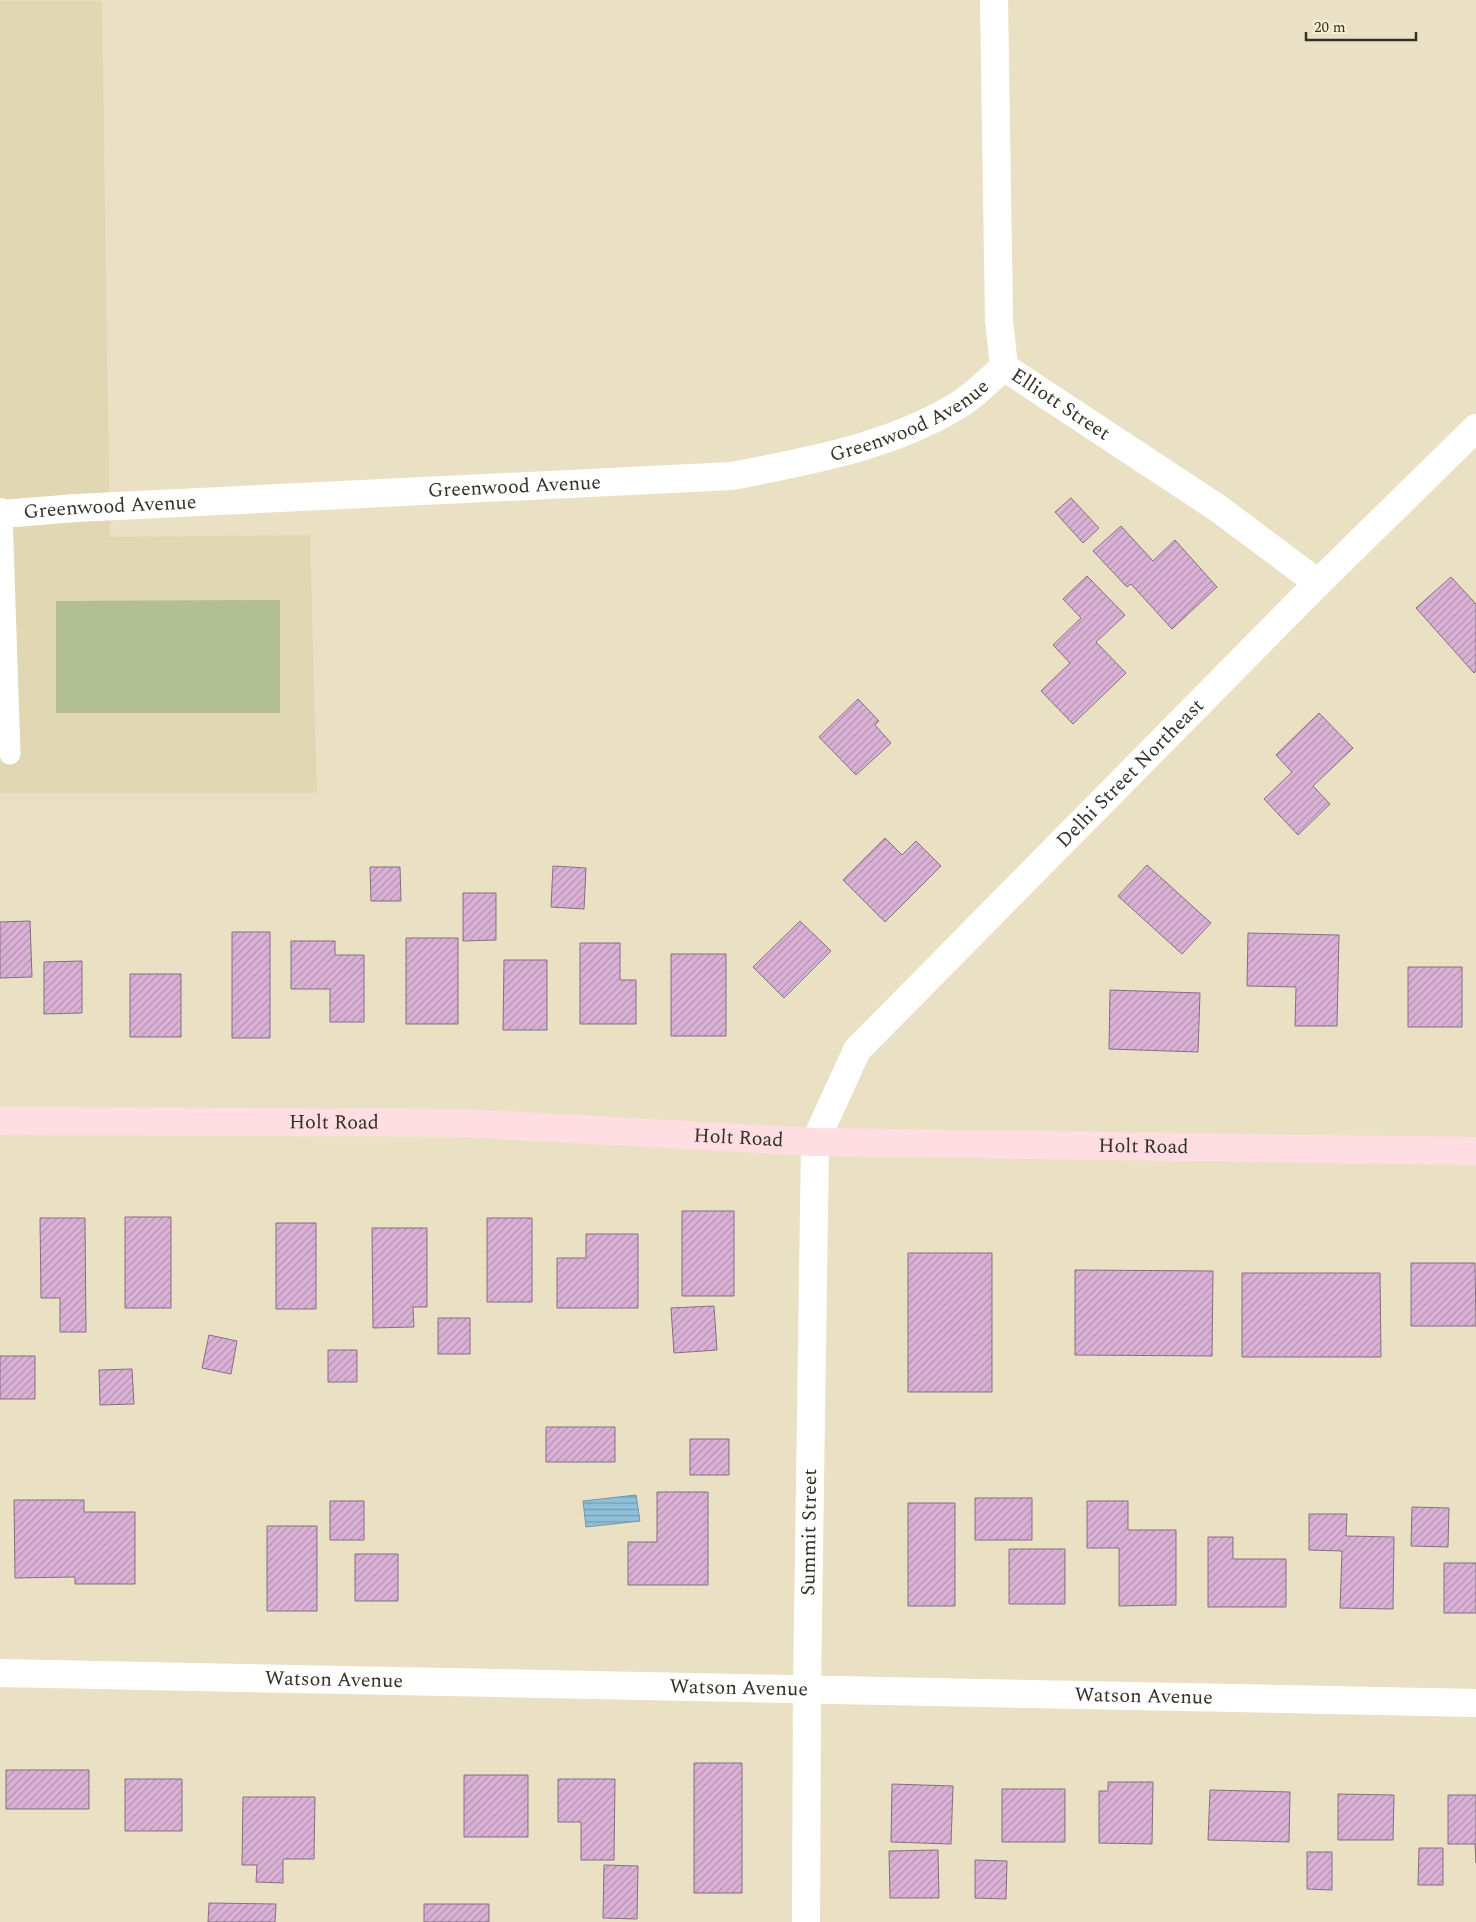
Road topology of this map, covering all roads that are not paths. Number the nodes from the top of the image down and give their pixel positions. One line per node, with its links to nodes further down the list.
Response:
1 (994, 0): 2 (street, Elliott Street)
2 (1004, 367): 4 (street, Greenwood Avenue); 5 (street, Elliott Street)
3 (1476, 428): 5 (street, Delhi Street Northeast)
4 (1, 514): 6 (lane)
5 (1318, 583): 8 (street, Delhi Street Northeast)
6 (10, 754)
7 (0, 1121): 8 (main road, Holt Road)
8 (815, 1142): 9 (main road, Holt Road); 11 (street, Summit Street)
9 (1476, 1151)
10 (0, 1673): 11 (street, Watson Avenue)
11 (807, 1690): 12 (street, Watson Avenue); 13 (street, Summit Street)
12 (1476, 1703)
13 (806, 1922)

